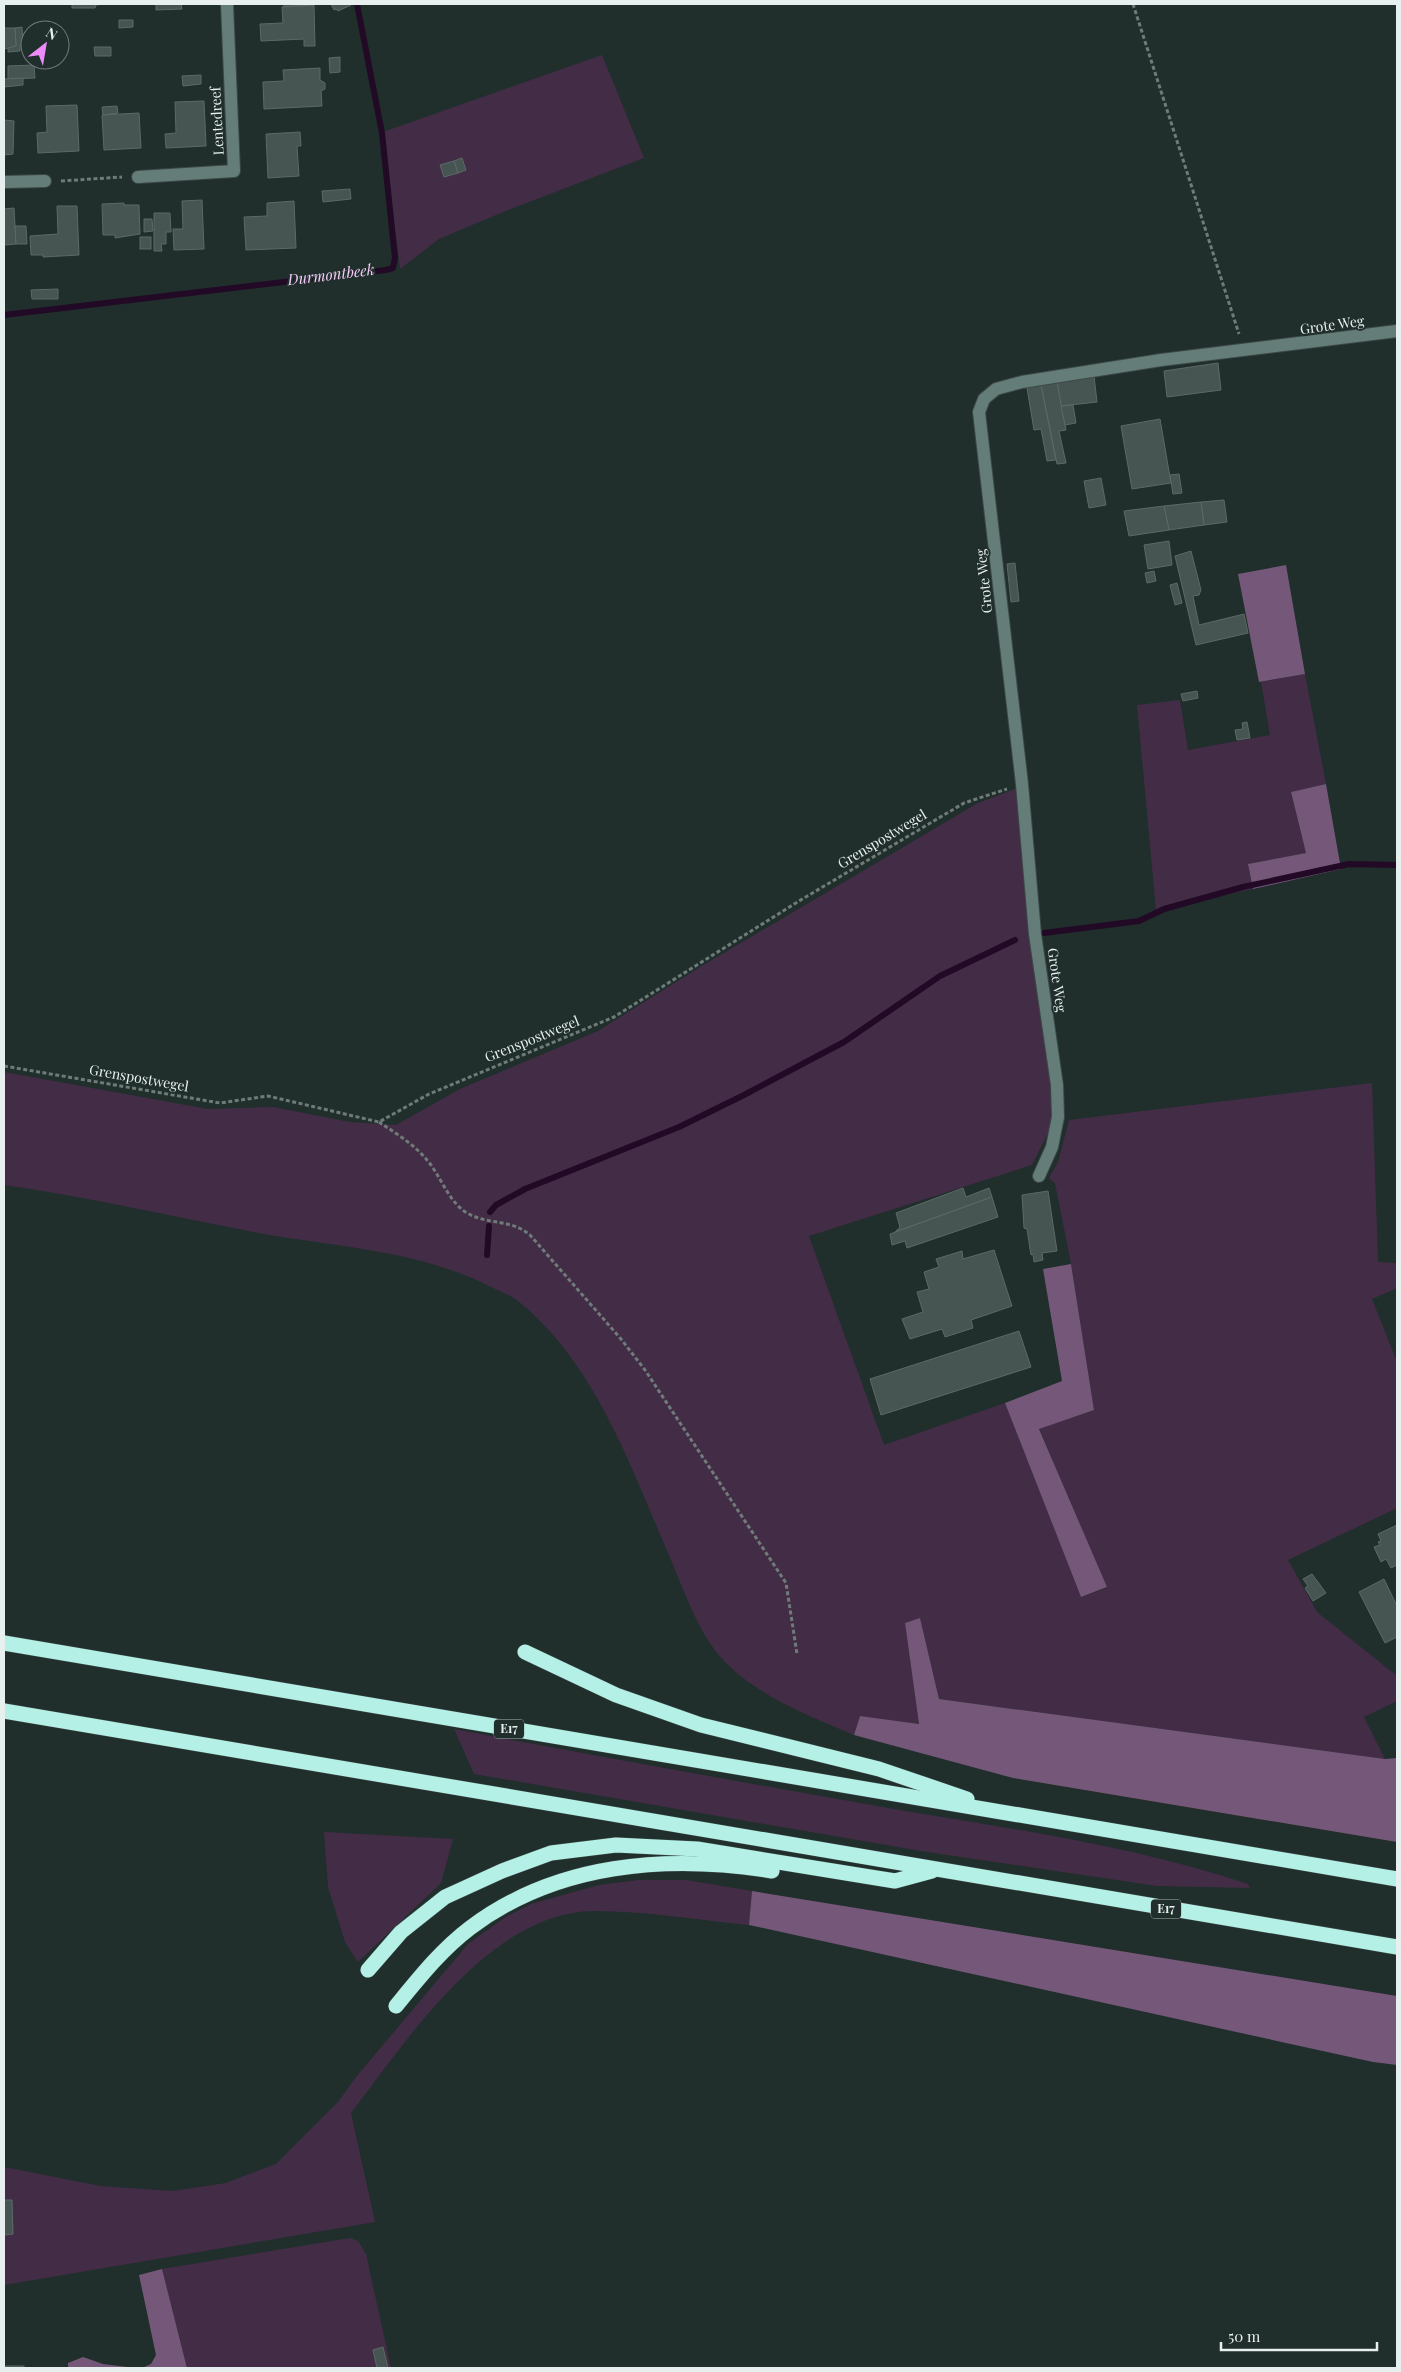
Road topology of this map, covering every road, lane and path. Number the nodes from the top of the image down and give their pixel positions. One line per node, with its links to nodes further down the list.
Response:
1 (227, 4): 3 (street, Lentedreef)
2 (1133, 4): 8 (path)
3 (138, 177): 5 (path)
4 (45, 181): 6 (street)
5 (59, 181)
6 (4, 182)
7 (1397, 331): 8 (street, Grote Weg)
8 (1245, 352): 9 (street, Grote Weg)
9 (1022, 784): 11 (path, Grenspostwegel); 12 (street, Grote Weg)
10 (4, 1066): 11 (path, Grenspostwegel)
11 (379, 1122): 15 (path)
12 (1039, 1176)
13 (4, 1643): 17 (highway, E17)
14 (525, 1652): 17 (highway)
15 (797, 1654)
16 (4, 1711): 18 (highway, E17)
17 (1014, 1814): 19 (highway, E17)
18 (936, 1870): 20 (highway); 21 (highway, E17)
19 (1397, 1879)
20 (895, 1881): 22 (highway); 23 (highway)
21 (1397, 1948)
22 (368, 1970)
23 (396, 2006)

